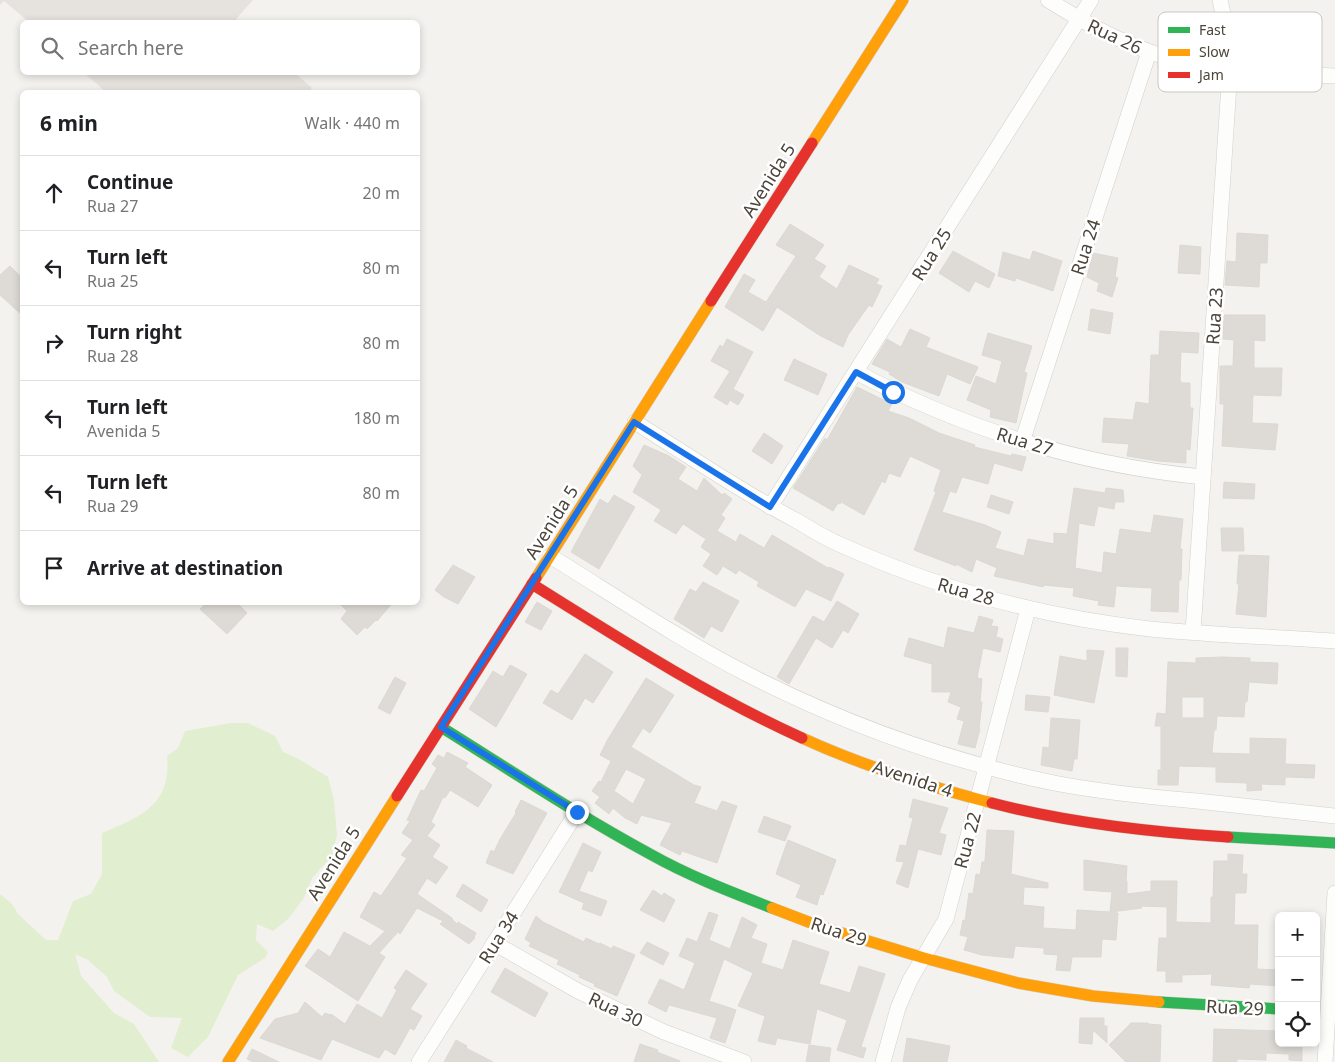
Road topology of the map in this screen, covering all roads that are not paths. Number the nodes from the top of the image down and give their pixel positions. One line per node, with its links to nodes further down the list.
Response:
1 (903, 0): 11 (street, Avenida 5)
2 (1048, 0): 4 (street, Rua 26)
3 (1091, 0): 4 (street, Rua 25)
4 (1079, 19): 5 (street, Rua 26); 10 (street, Rua 25)
5 (1149, 52): 6 (street, Rua 26); 12 (street, Rua 24)
6 (1158, 54)
7 (1322, 75): 8 (street, Rua 26)
8 (1335, 76)
9 (1229, 92): 13 (street, Rua 23)
10 (856, 372): 12 (street, Rua 27); 14 (street, Rua 25)
11 (634, 422): 14 (street, Rua 28); 15 (street, Avenida 5)
12 (1022, 442): 13 (street, Rua 27)
13 (1204, 477): 18 (street, Rua 23)
14 (770, 507): 17 (street, Rua 28)
15 (550, 556): 16 (street, Avenida 5); 21 (street, Avenida 4)
16 (532, 584): 20 (street, Avenida 5); 22 (street, Avenida 4)
17 (1028, 609): 18 (street, Rua 28); 21 (street, Rua 22)
18 (1194, 632): 19 (street, Rua 28)
19 (1335, 641)
20 (441, 727): 23 (street, Rua 29); 32 (street, Avenida 5)
21 (986, 766): 22 (street, Rua 22); 24 (street, Avenida 4)
22 (978, 799): 25 (street, Avenida 4); 29 (street, Rua 22)
23 (577, 812): 27 (street, Rua 34); 29 (street, Rua 29)
24 (1335, 816)
25 (1335, 843)
26 (1335, 893): 28 (street)
27 (494, 943): 33 (street, Rua 34); 34 (street, Rua 30)
28 (1333, 955): 31 (street)
29 (924, 958): 30 (street, Rua 29); 35 (street, Rua 22)
30 (1275, 1009)
31 (1322, 1011): 36 (street)
32 (228, 1062)
33 (419, 1062)
34 (744, 1062)
35 (883, 1062)
36 (1325, 1062)

